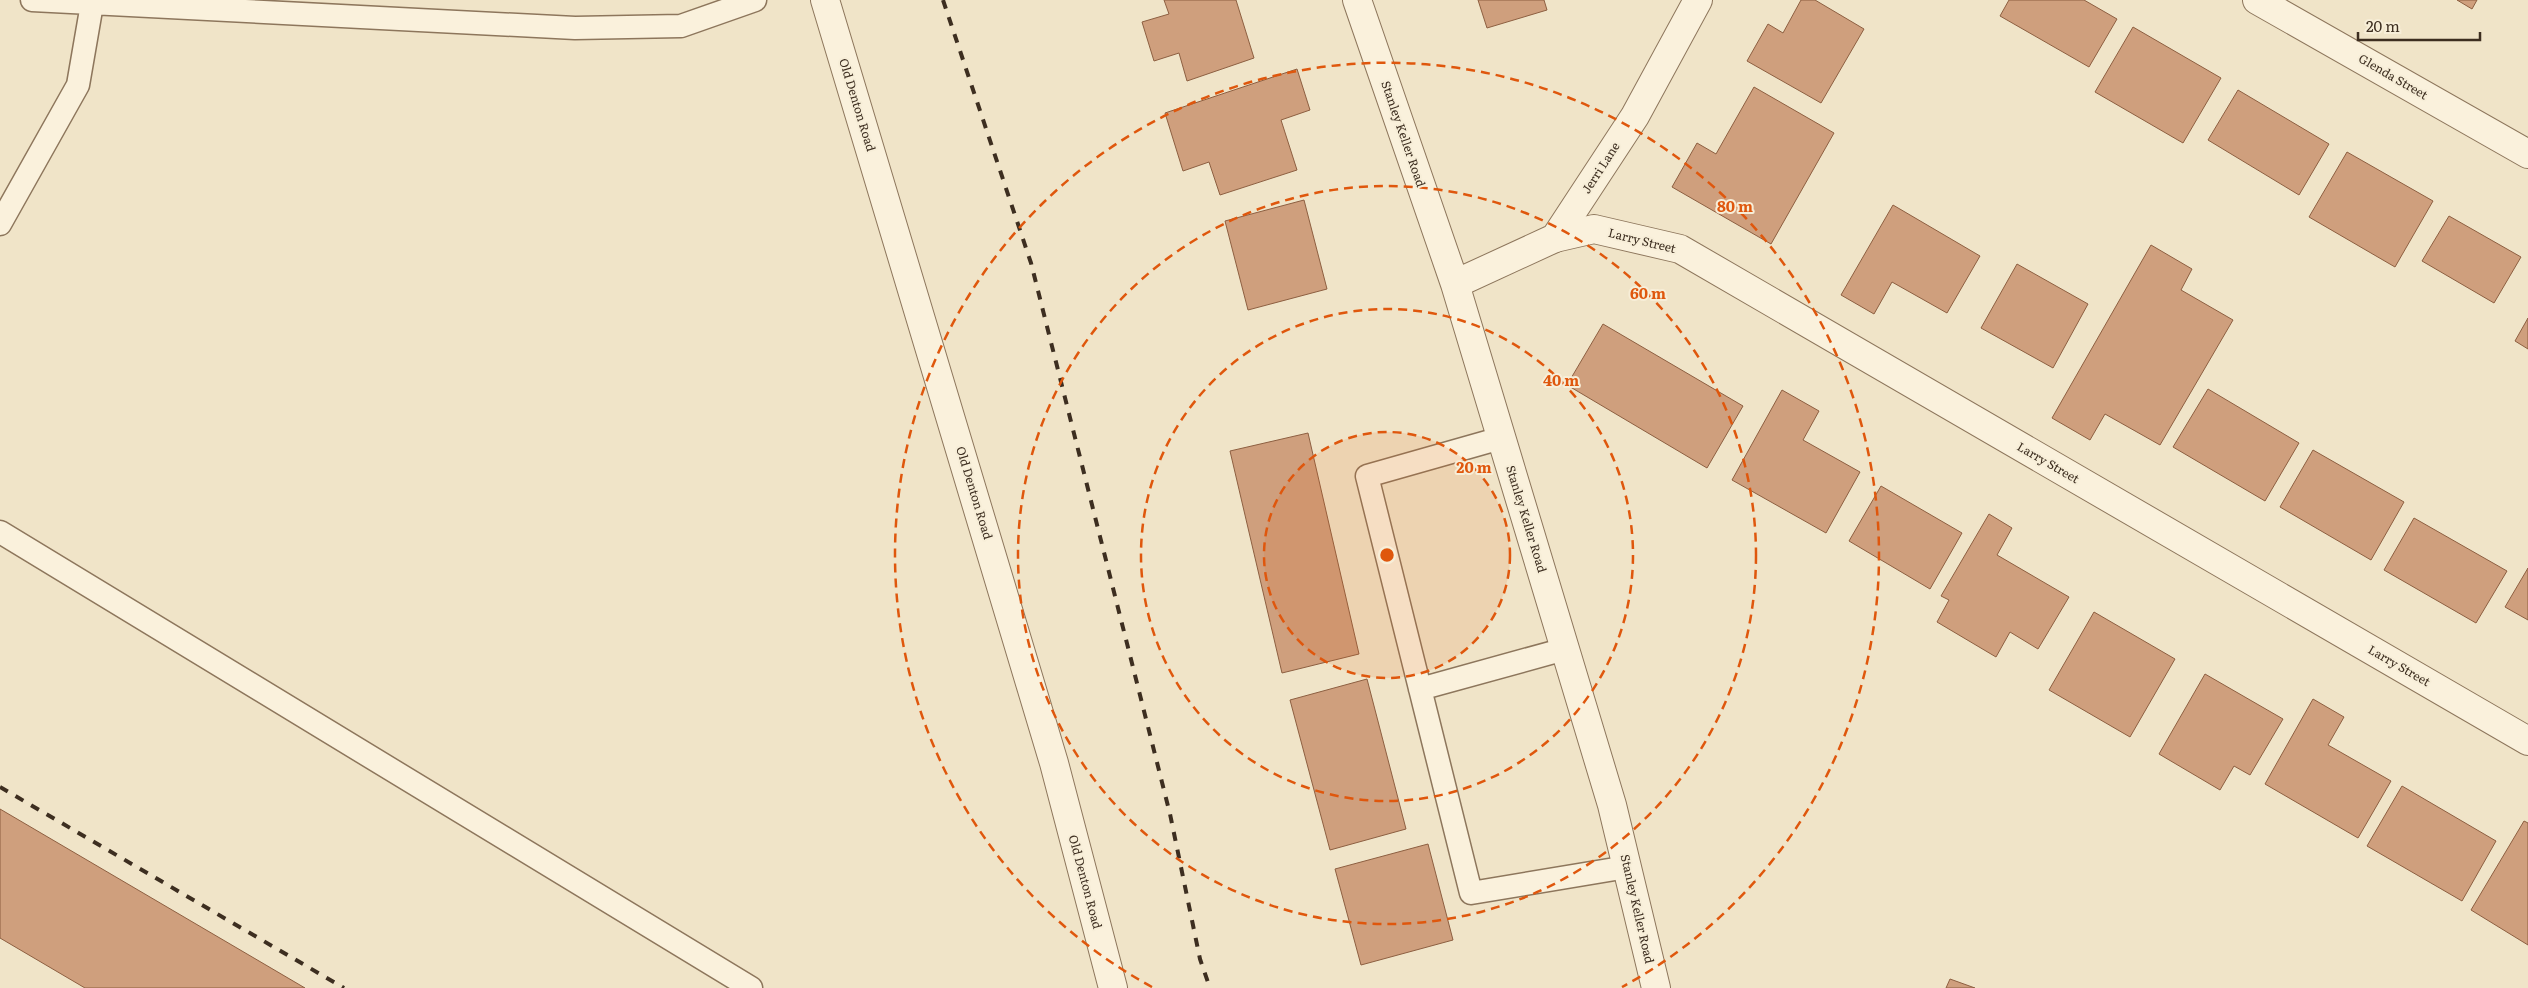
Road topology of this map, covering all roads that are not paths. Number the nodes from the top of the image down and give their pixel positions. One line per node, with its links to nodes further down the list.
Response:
1 (32, 0): 7 (lane)
2 (755, 0): 8 (lane)
3 (825, 0): 20 (street, Old Denton Road)
4 (1357, 0): 12 (street, Stanley Keller Road)
5 (1698, 0): 11 (street, Jerri Lane)
6 (2258, 0): 9 (street, Glenda Street)
7 (92, 4): 8 (lane); 10 (lane)
8 (276, 6)
9 (2528, 154)
10 (0, 224)
11 (1555, 238): 12 (street); 17 (street, Larry Street)
12 (1455, 284): 13 (street, Stanley Keller Road)
13 (1501, 438): 15 (street, Stanley Keller Road); 16 (lane)
14 (0, 532): 19 (lane)
15 (1565, 649): 16 (lane); 18 (street, Stanley Keller Road)
16 (1420, 688): 18 (lane)
17 (2528, 741)
18 (1627, 867): 21 (street, Stanley Keller Road)
19 (751, 988)
20 (1112, 988)
21 (1656, 988)

